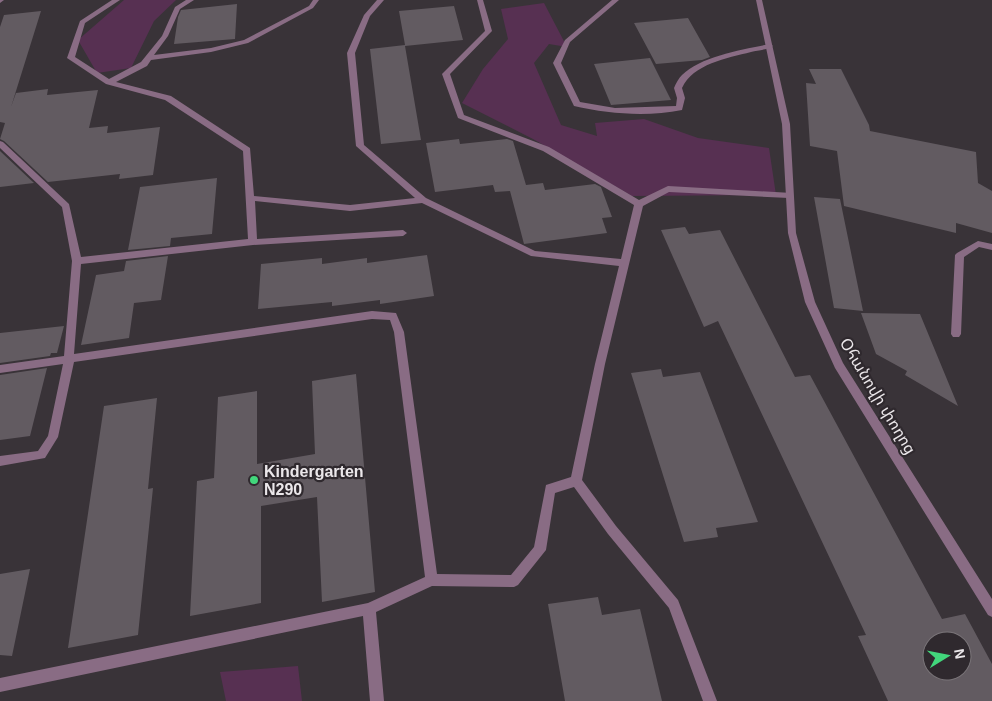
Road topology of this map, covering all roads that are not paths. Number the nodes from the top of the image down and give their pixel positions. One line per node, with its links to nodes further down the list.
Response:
1 (118, 0): 10 (street)
2 (191, 0): 9 (street)
3 (316, 0): 9 (street)
4 (381, 0): 14 (street)
5 (480, 0): 15 (street)
6 (616, 0): 8 (street)
7 (759, 0): 8 (street, Օհանովի փողոց)
8 (770, 46): 12 (street, Օհանովի փողոց)
9 (148, 58): 10 (street)
10 (109, 82): 13 (street)
11 (0, 144): 19 (street)
12 (789, 195): 15 (street); 28 (street, Օհանովի փողոց)
13 (250, 198): 14 (street); 17 (street)
14 (423, 200): 20 (street)
15 (639, 204): 20 (street)
16 (403, 233): 17 (street)
17 (253, 242): 19 (street)
18 (992, 247): 21 (street)
19 (77, 261): 22 (street)
20 (625, 263): 25 (street)
21 (956, 334)
22 (69, 360): 23 (street); 24 (street); 26 (street)
23 (0, 369)
24 (0, 461)
25 (576, 481): 26 (street); 31 (street)
26 (432, 580): 27 (street)
27 (369, 609): 29 (street); 30 (street)
28 (992, 611)
29 (0, 685)
30 (377, 701)
31 (710, 701)

